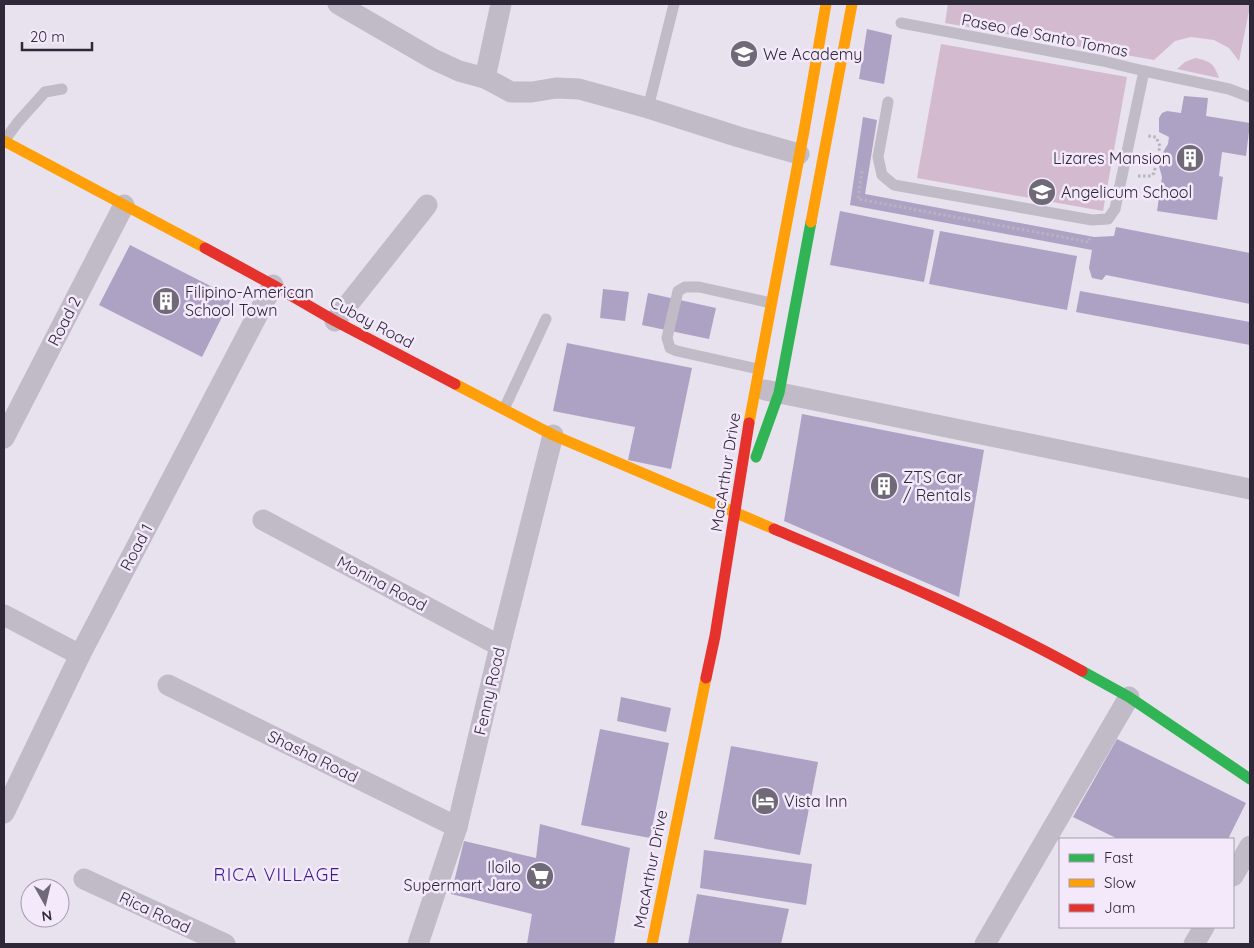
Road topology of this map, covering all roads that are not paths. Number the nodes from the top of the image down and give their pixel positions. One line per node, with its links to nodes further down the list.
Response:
1 (501, 4): 8 (street)
2 (674, 4): 12 (lane)
3 (826, 4): 14 (main road, MacArthur Drive)
4 (852, 4): 22 (main road)
5 (348, 6): 8 (street)
6 (901, 23): 7 (lane, Paseo de Santo Tomas)
7 (1144, 71): 10 (lane); 11 (lane, Paseo de Santo Tomas)
8 (485, 78): 12 (street)
9 (62, 89): 13 (lane)
10 (1250, 97)
11 (888, 102)
12 (648, 108): 14 (street)
13 (4, 141): 15 (main road, Cubay Road)
14 (800, 154): 18 (main road, MacArthur Drive)
15 (124, 205): 17 (main road, Cubay Road); 25 (street, Road 2)
16 (427, 205): 20 (street)
17 (273, 285): 20 (main road, Cubay Road); 31 (street, Road 1)
18 (771, 302): 21 (main road, MacArthur Drive); 21 (lane)
19 (546, 319): 23 (lane)
20 (335, 321): 23 (main road, Cubay Road)
21 (756, 378): 22 (street); 27 (main road, MacArthur Drive)
22 (779, 393): 26 (street); 27 (main road)
23 (504, 409): 24 (main road, Cubay Road)
24 (553, 435): 27 (main road, Cubay Road); 30 (street, Fenny Road)
25 (4, 438)
26 (1250, 489)
27 (735, 512): 33 (main road, Cubay Road); 43 (main road, MacArthur Drive)
28 (263, 520): 30 (street, Monina Road)
29 (4, 615): 31 (street)
30 (500, 646): 36 (street, Fenny Road)
31 (80, 655): 35 (street, Road 1)
32 (168, 685): 36 (street, Shasha Road)
33 (1129, 697): 34 (main road, Cubay Road); 44 (street)
34 (1250, 779)
35 (4, 813)
36 (457, 827): 42 (street, Fenny Road)
37 (1250, 846): 38 (street)
38 (1234, 874)
39 (84, 879): 41 (street, Rica Road)
40 (1203, 928): 45 (street)
41 (225, 944)
42 (418, 944)
43 (652, 944)
44 (985, 944)
45 (1194, 944)

